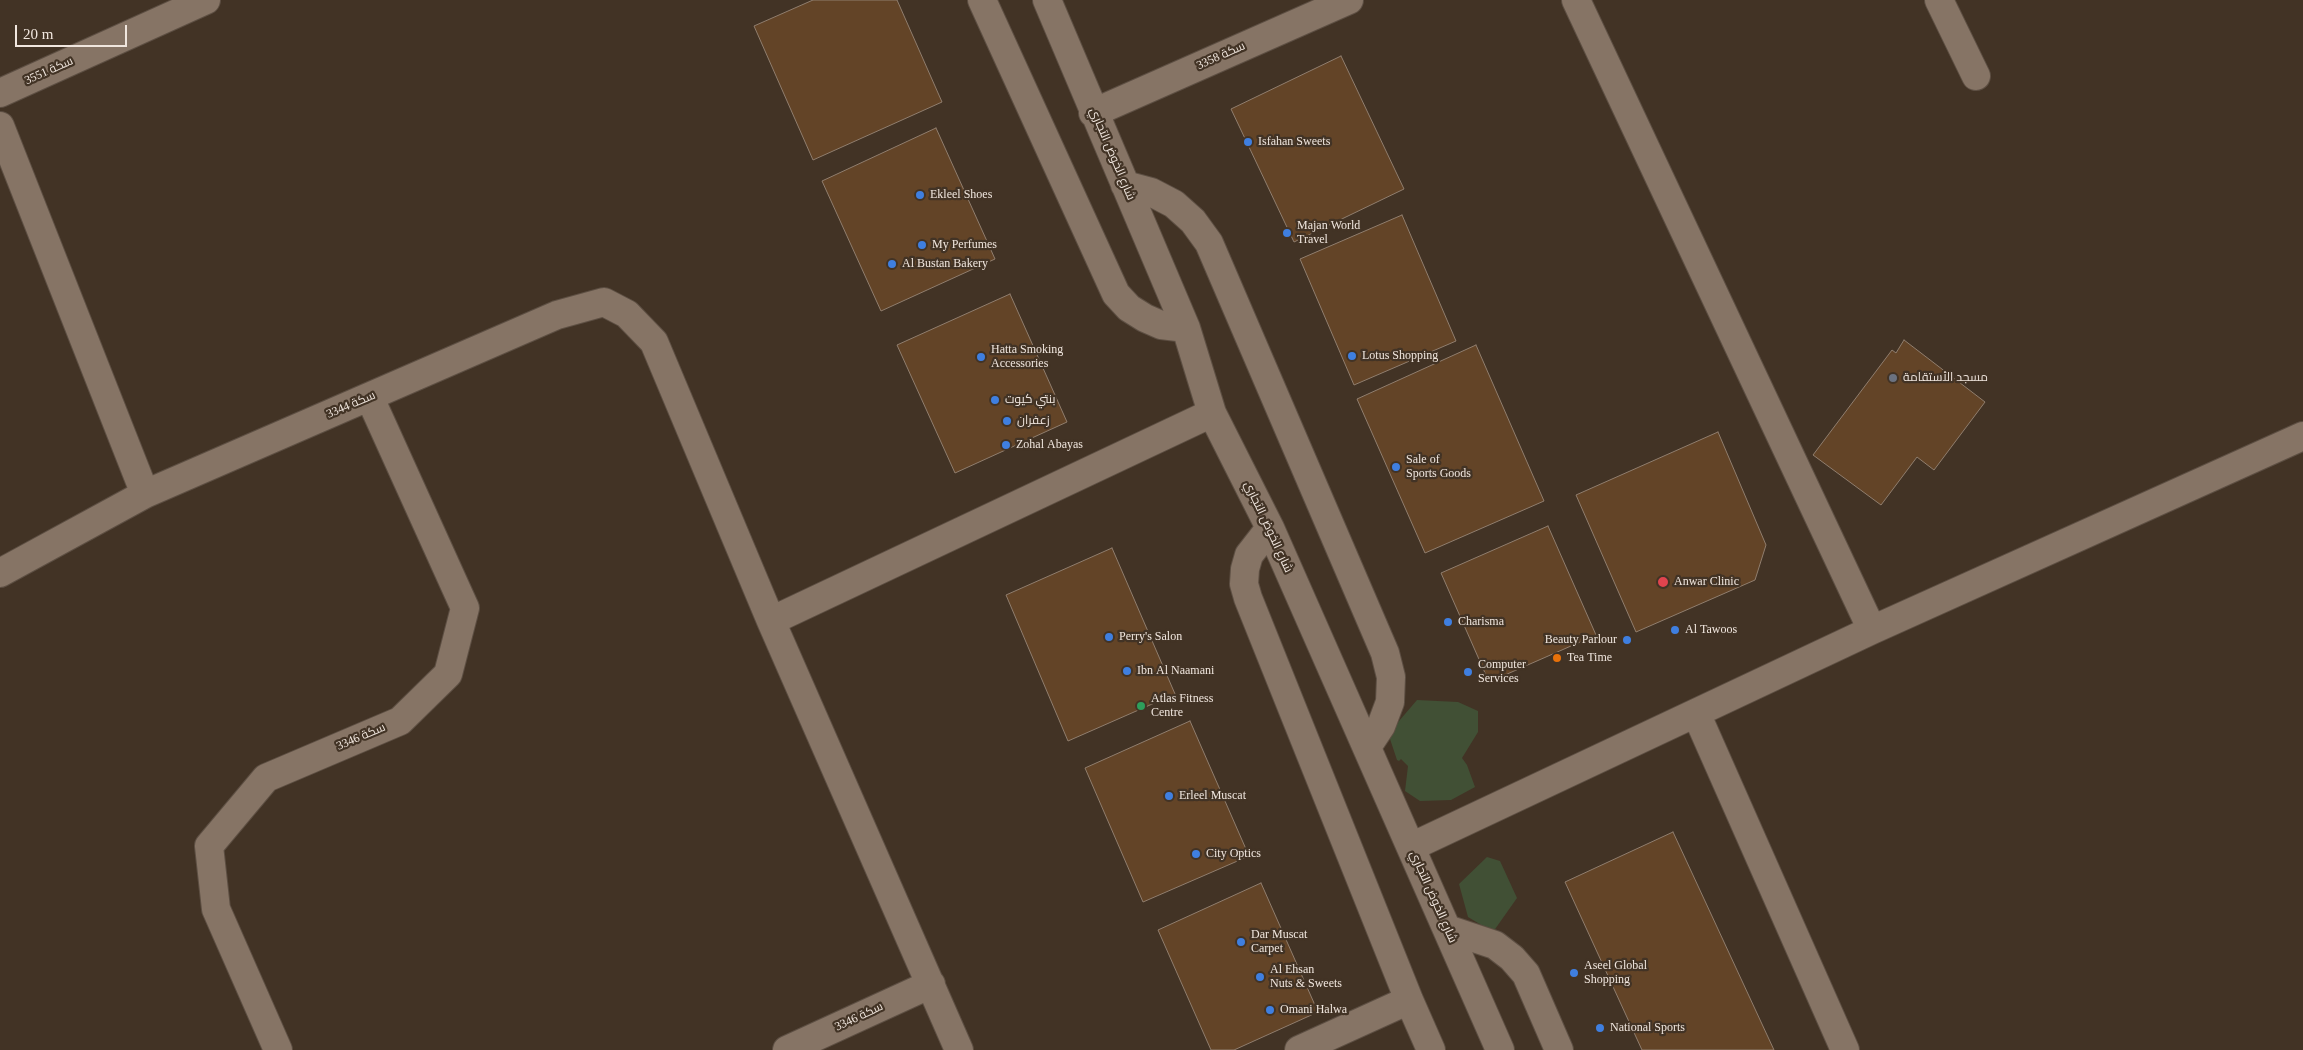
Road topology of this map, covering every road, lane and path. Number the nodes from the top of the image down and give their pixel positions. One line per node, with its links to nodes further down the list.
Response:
1 (206, 0): 8 (street, سكة 3551)
2 (982, 0): 12 (street)
3 (1349, 0): 9 (street, سكة 3358)
4 (1576, 0): 20 (street)
5 (1939, 0): 7 (street)
6 (1054, 5): 9 (street, شارع الخوض التجاري)
7 (1976, 76)
8 (0, 93)
9 (1094, 113): 11 (street, شارع الخوض التجاري)
10 (0, 126): 16 (street)
11 (1125, 185): 12 (street, شارع الخوض التجاري); 22 (street)
12 (1186, 328): 14 (street, شارع الخوض التجاري)
13 (370, 398): 16 (street, سكة 3344); 19 (street, سكة 3344); 27 (street, سكة 3346)
14 (1212, 413): 17 (street, شارع الخوض التجاري); 19 (street)
15 (2303, 436): 20 (street)
16 (145, 494): 18 (street, سكة 3344)
17 (1270, 528): 22 (street, شارع الخوض التجاري); 26 (street)
18 (0, 573)
19 (772, 622): 25 (street, سكة 3344)
20 (1872, 630): 21 (street)
21 (1696, 713): 23 (street); 34 (street)
22 (1367, 747): 23 (street, شارع الخوض التجاري)
23 (1411, 847): 24 (street, شارع الخوض التجاري)
24 (1447, 929): 32 (street, شارع الخوض التجاري); 33 (street)
25 (931, 984): 28 (street, سكة 3346); 29 (street, سكة 3344)
26 (1409, 1000): 30 (street); 31 (street)
27 (278, 1050)
28 (787, 1050)
29 (959, 1050)
30 (1299, 1050)
31 (1431, 1050)
32 (1500, 1050)
33 (1559, 1050)
34 (1845, 1050)

